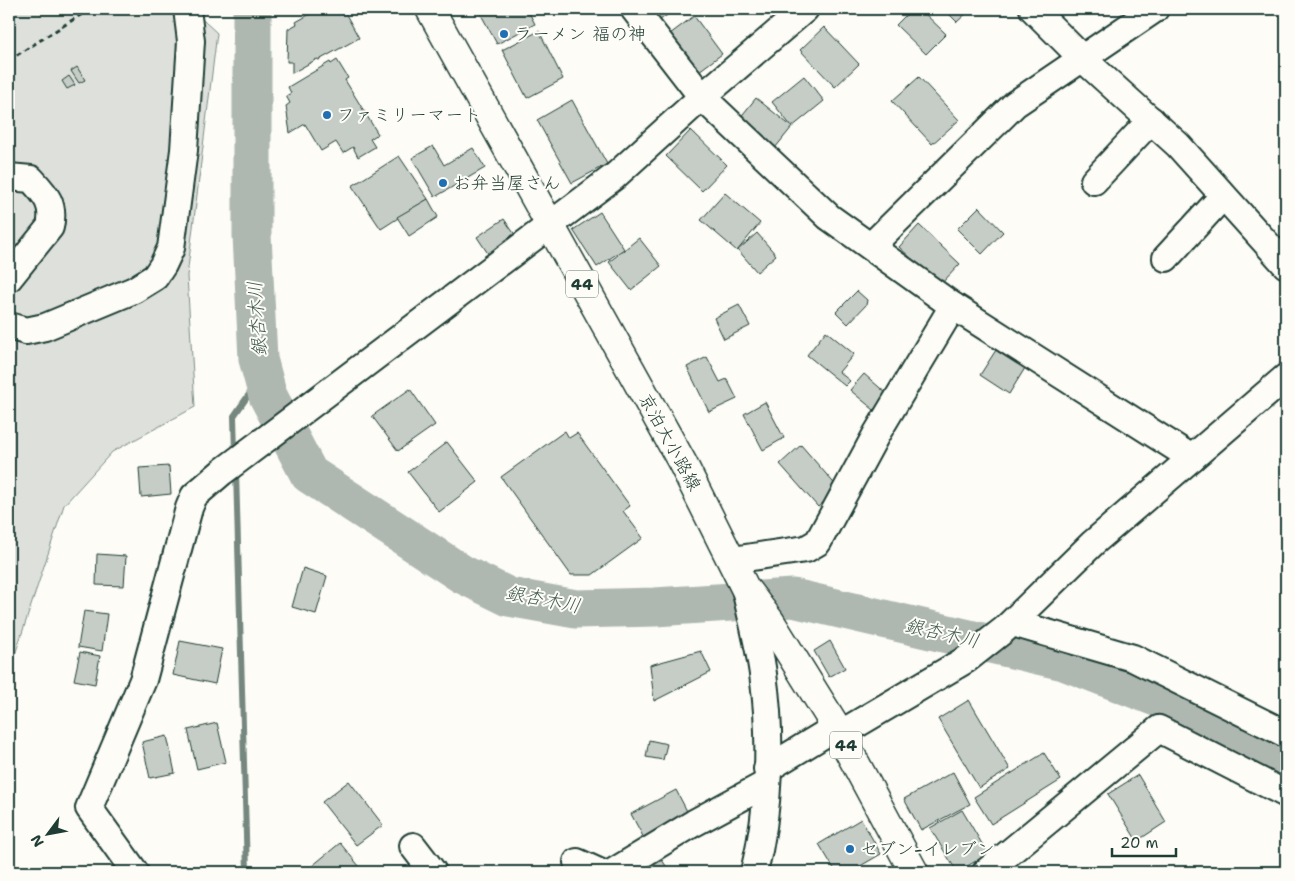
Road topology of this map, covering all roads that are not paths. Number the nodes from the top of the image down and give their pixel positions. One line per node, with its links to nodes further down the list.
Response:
1 (187, 9): 19 (street)
2 (430, 9): 13 (main road, 京泊大小路線 / 44)
3 (634, 9): 8 (street)
4 (805, 9): 8 (street)
5 (1033, 9): 7 (street)
6 (1155, 9): 7 (street)
7 (1084, 59): 9 (street); 14 (street)
8 (702, 97): 13 (street); 14 (street)
9 (1151, 120): 11 (street); 12 (street)
10 (9, 178): 17 (street)
11 (1094, 181)
12 (1223, 196): 15 (street); 16 (street)
13 (550, 226): 22 (main road, 京泊大小路線 / 44); 30 (street)
14 (871, 246): 18 (street)
15 (1166, 258)
16 (1286, 265)
17 (9, 278)
18 (953, 306): 21 (street); 22 (street)
19 (9, 326)
20 (1286, 377): 21 (street)
21 (1192, 458): 24 (street)
22 (738, 575): 23 (main road, 京泊大小路線 / 44)
23 (761, 621): 25 (main road, 京泊大小路線 / 44); 27 (street)
24 (1009, 626): 25 (street); 26 (street)
25 (838, 731): 27 (street); 34 (main road, 京泊大小路線 / 44)
26 (1286, 734)
27 (767, 776): 32 (street); 33 (street)
28 (1286, 794): 35 (street)
29 (413, 846): 31 (street)
30 (135, 872)
31 (433, 872)
32 (613, 872)
33 (754, 872)
34 (914, 872)
35 (986, 872)

